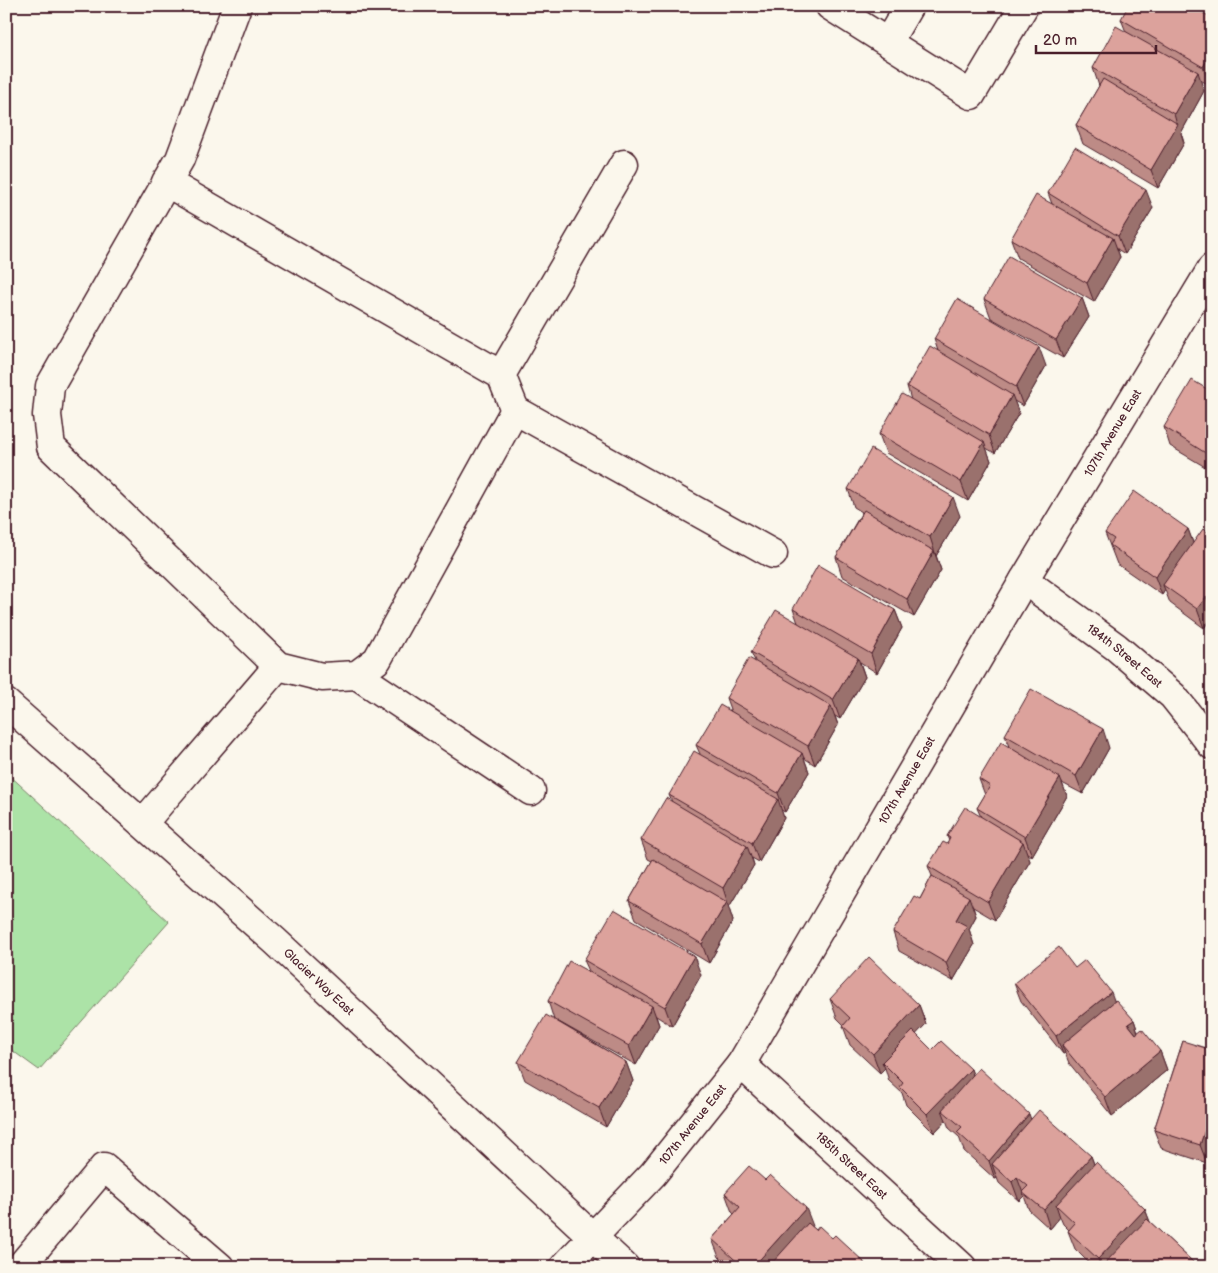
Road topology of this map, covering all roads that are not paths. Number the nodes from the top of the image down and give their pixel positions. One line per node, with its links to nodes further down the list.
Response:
1 (237, 6): 7 (street)
2 (830, 6): 5 (street)
3 (909, 6): 5 (street)
4 (1024, 6): 5 (street)
5 (888, 42)
6 (624, 164): 9 (street)
7 (166, 182): 9 (street); 13 (street)
8 (1212, 268): 12 (street, 107th Avenue East)
9 (501, 375): 10 (street)
10 (515, 410): 11 (street); 14 (street)
11 (773, 554)
12 (1024, 580): 16 (street, 184th Street East); 19 (street, 107th Avenue East)
13 (278, 666): 14 (street); 18 (street)
14 (357, 675): 17 (street)
15 (6, 703): 18 (street, Glacier Way East)
16 (1212, 745)
17 (531, 791)
18 (143, 823): 20 (street, Glacier Way East)
19 (741, 1064): 20 (street, 107th Avenue East); 25 (street, 185th Street East)
20 (592, 1237): 23 (street, 107th Avenue East); 24 (street, Glacier Way East)
21 (20, 1267): 22 (street)
22 (220, 1267)
23 (564, 1267)
24 (625, 1267)
25 (962, 1267)

